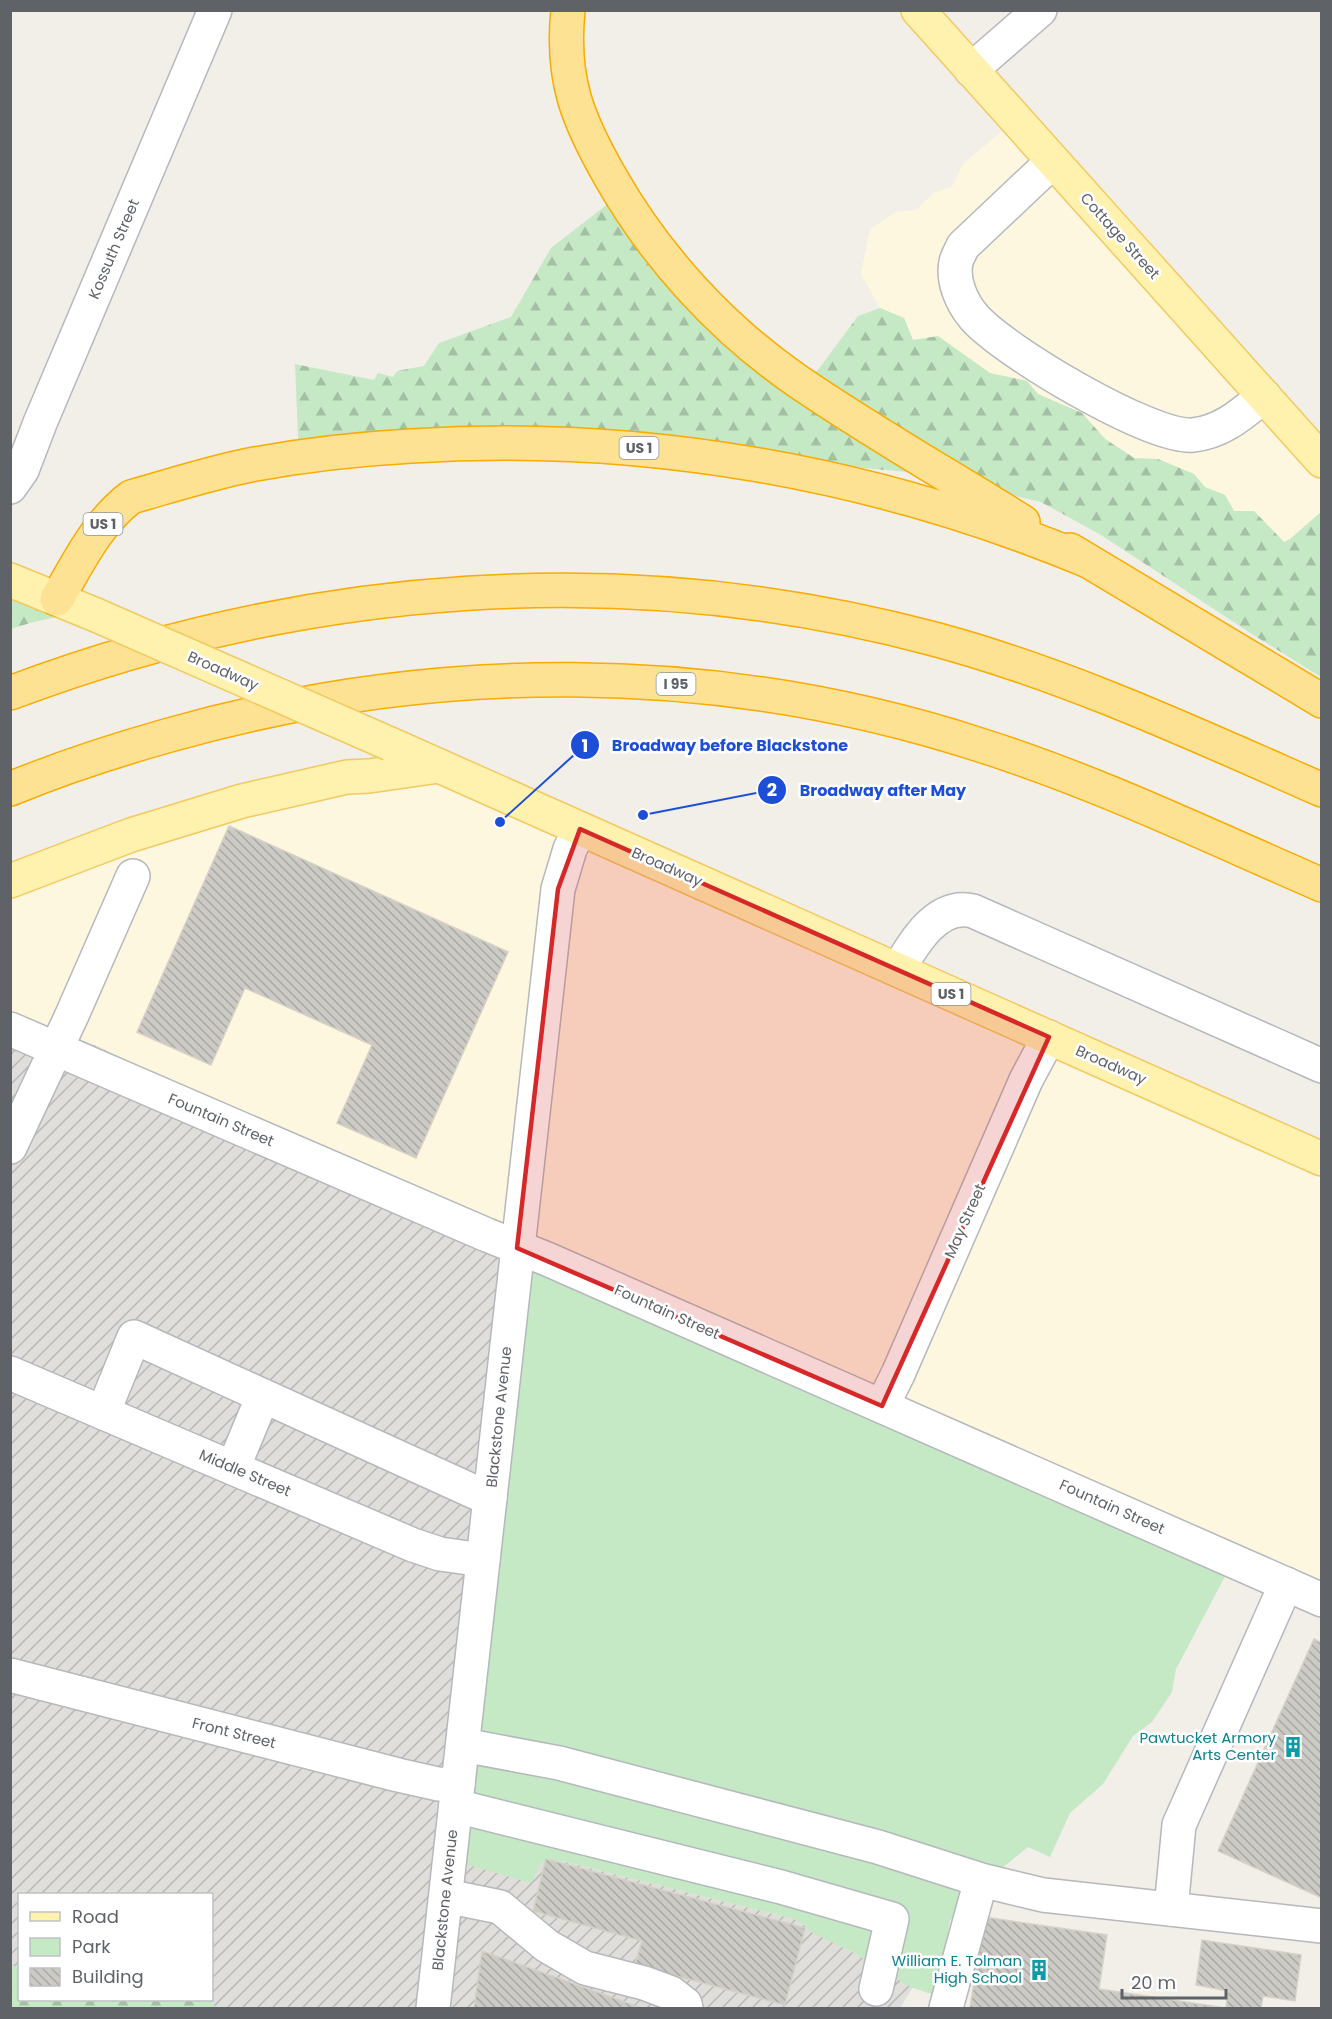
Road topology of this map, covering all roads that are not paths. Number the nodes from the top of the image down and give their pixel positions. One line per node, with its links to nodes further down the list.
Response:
1 (215, 10): 9 (street, Kossuth Street)
2 (568, 10): 10 (highway)
3 (918, 10): 5 (main road, Cottage Street)
4 (1040, 10): 5 (street)
5 (971, 70): 6 (main road, Cottage Street)
6 (1053, 161): 7 (main road, Cottage Street); 7 (street)
7 (1264, 396): 8 (main road, Cottage Street)
8 (1322, 461)
9 (10, 487)
10 (1088, 561): 12 (highway, US 1); 14 (highway, US 1)
11 (10, 580): 12 (main road, Broadway / US 1)
12 (57, 599): 15 (main road, Broadway / US 1, bridge)
13 (10, 693): 17 (highway)
14 (1322, 701)
15 (439, 766): 18 (main road, Broadway / US 1); 20 (main road)
16 (10, 789): 21 (highway, I 95)
17 (1322, 790)
18 (580, 829): 22 (main road, Broadway / US 1); 29 (street, Blackstone Avenue)
19 (133, 876): 25 (street)
20 (10, 881)
21 (1322, 885)
22 (898, 970): 24 (main road, Broadway / US 1); 26 (street)
23 (10, 1029): 25 (street, Fountain Street)
24 (1048, 1037): 28 (main road, Broadway / US 1); 32 (street, May Street)
25 (57, 1049): 27 (street); 29 (street, Fountain Street)
26 (1322, 1066)
27 (10, 1147)
28 (1322, 1159)
29 (517, 1248): 32 (street, Fountain Street); 35 (street, Blackstone Avenue)
30 (10, 1373): 33 (street, Middle Street)
31 (263, 1396): 33 (street); 34 (street); 35 (street)
32 (882, 1406): 37 (street, Fountain Street)
33 (103, 1413): 34 (street, Middle Street)
34 (233, 1468): 36 (street, Middle Street)
35 (490, 1499): 36 (street, Blackstone Avenue)
36 (483, 1560): 40 (street, Blackstone Avenue)
37 (1286, 1584): 38 (street, Fountain Street); 44 (street)
38 (1322, 1600)
39 (10, 1675): 41 (street, Front Street)
40 (463, 1745): 41 (street, Blackstone Avenue); 42 (street)
41 (457, 1796): 43 (street, Blackstone Avenue); 46 (street, Front Street)
42 (981, 1880): 44 (street); 49 (street)
43 (446, 1896): 47 (street, Blackstone Avenue); 48 (street)
44 (1171, 1909): 45 (street)
45 (1322, 1926)
46 (876, 1989)
47 (433, 2008)
48 (686, 2008)
49 (946, 2008)

